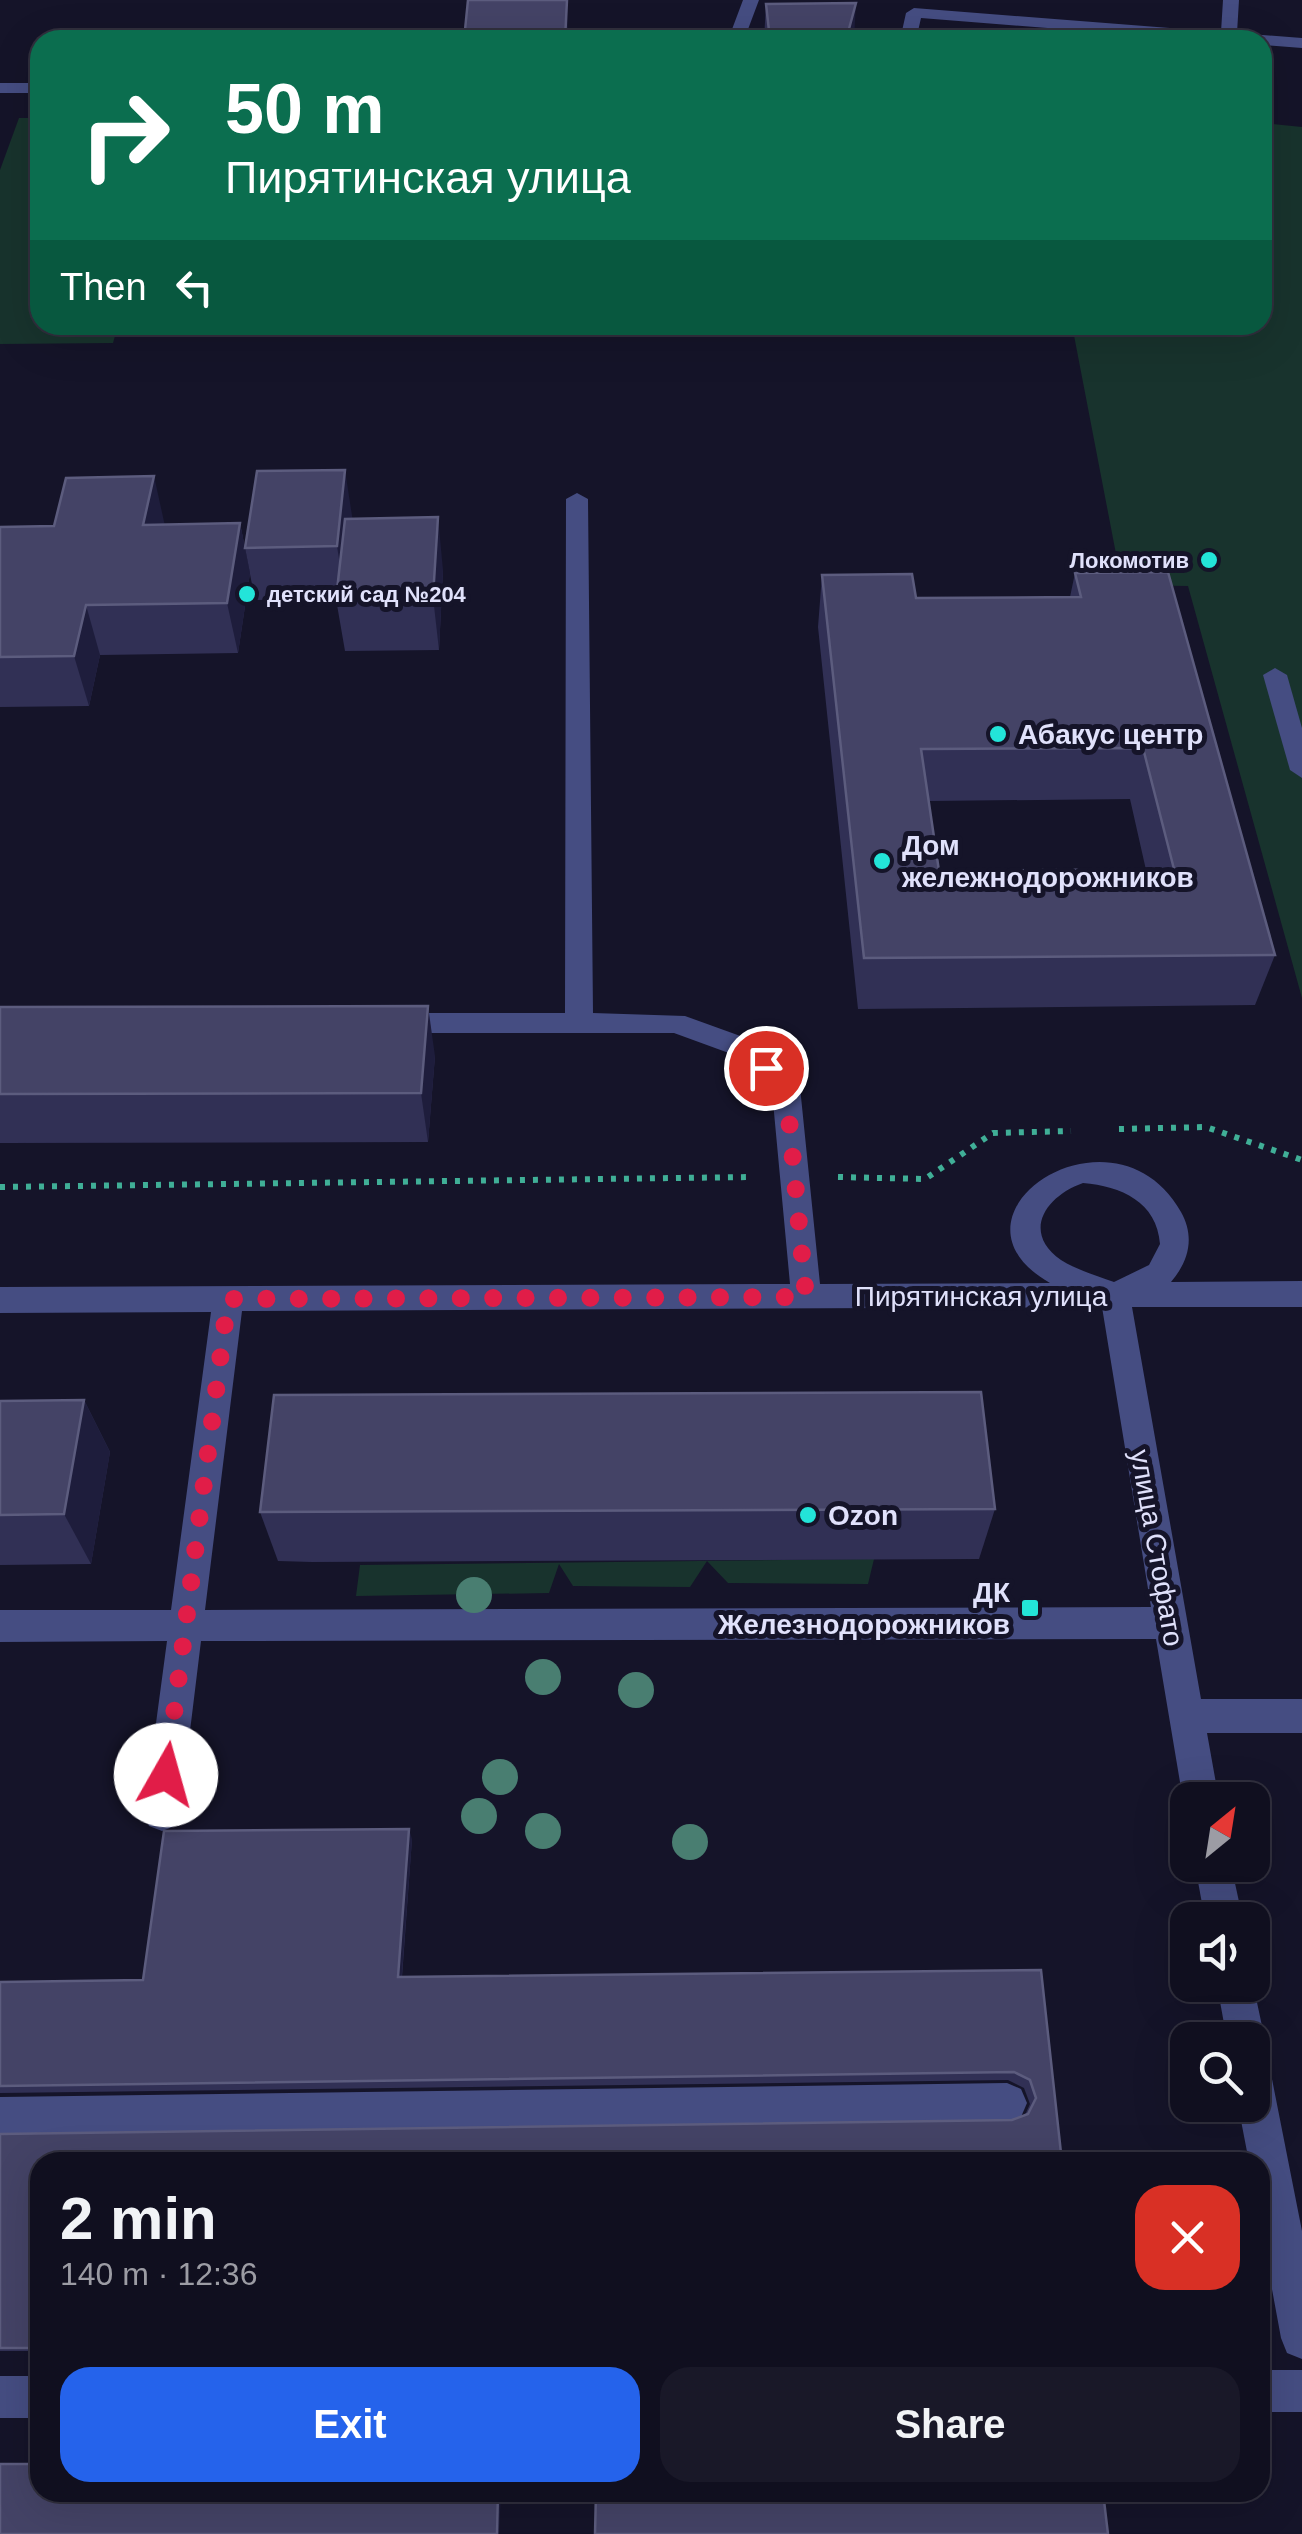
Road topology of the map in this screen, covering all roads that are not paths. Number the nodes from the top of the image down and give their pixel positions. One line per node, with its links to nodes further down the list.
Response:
1 (752, 0): 4 (street)
2 (1230, 0): 6 (street)
3 (915, 6): 5 (street)
4 (740, 30)
5 (1150, 30)
6 (1229, 30)
7 (1272, 41): 8 (street)
8 (1302, 43)
9 (0, 88): 10 (street)
10 (30, 88)
11 (577, 499): 15 (street)
12 (1275, 675): 13 (street)
13 (1302, 770)
14 (359, 1022): 15 (street)
15 (579, 1022): 18 (street)
16 (1302, 1294): 17 (street, Пирятинская улица)
17 (1115, 1295): 17 (street); 18 (street, Пирятинская улица); 21 (street, улица Стофато)
18 (806, 1297): 19 (street, Пирятинская улица)
19 (228, 1299): 20 (street, Пирятинская улица); 22 (street)
20 (0, 1300)
21 (1170, 1623): 22 (street); 24 (street, улица Стофато)
22 (186, 1624): 23 (street); 27 (street)
23 (0, 1626)
24 (1185, 1716): 25 (street); 26 (street, улица Стофато)
25 (1302, 1716)
26 (1198, 1782)
27 (162, 1813)
28 (1007, 2103): 29 (street)
29 (0, 2117)
30 (1261, 2122): 31 (street)
31 (1267, 2152)
32 (1270, 2169): 33 (street)
33 (1302, 2338)
34 (1270, 2391): 35 (street)
35 (1302, 2391)
36 (30, 2396): 37 (street)
37 (0, 2397)

